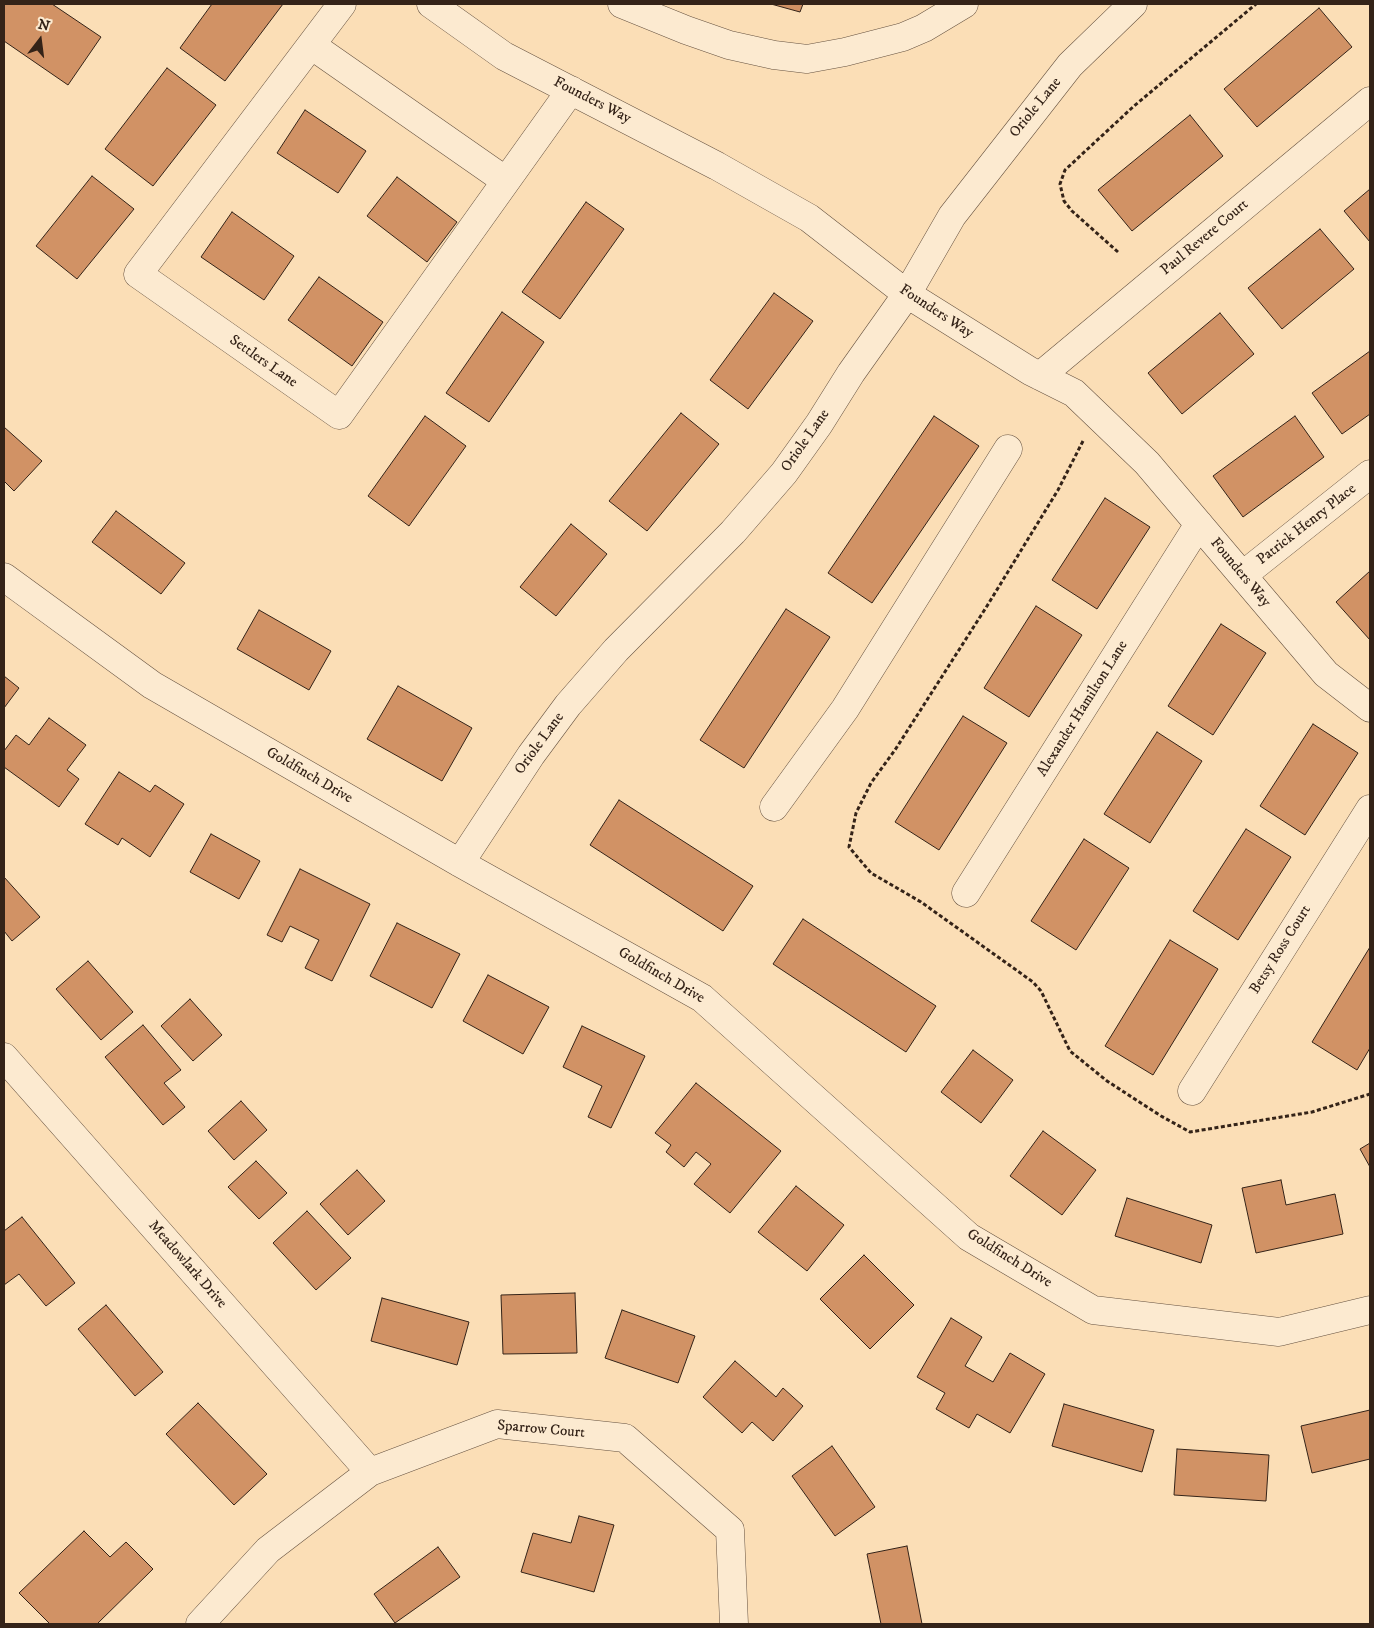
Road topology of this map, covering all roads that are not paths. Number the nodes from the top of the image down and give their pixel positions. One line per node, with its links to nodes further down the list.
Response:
1 (342, 4): 6 (street, Settlers Lane)
2 (431, 4): 7 (street, Founders Way)
3 (622, 4): 4 (street)
4 (964, 4)
5 (1134, 4): 10 (street, Oriole Lane)
6 (311, 45): 9 (street); 9 (street, Settlers Lane)
7 (571, 90): 9 (street, Settlers Lane); 10 (street, Founders Way)
8 (1370, 101): 11 (street, Paul Revere Court)
9 (506, 181)
10 (907, 294): 11 (street, Founders Way); 20 (street, Oriole Lane)
11 (1040, 376): 14 (street, Founders Way)
12 (1008, 449): 18 (street)
13 (1370, 474): 15 (street, Patrick Henry Place)
14 (1199, 524): 15 (street, Founders Way); 21 (street, Alexander Hamilton Lane)
15 (1243, 575): 17 (street, Founders Way)
16 (4, 577): 20 (street, Goldfinch Drive)
17 (1370, 708)
18 (774, 807)
19 (1370, 809): 23 (street, Betsy Ross Court)
20 (460, 863): 24 (street, Goldfinch Drive)
21 (966, 893)
22 (4, 1057): 25 (street, Meadowlark Drive)
23 (1192, 1091)
24 (1370, 1310)
25 (370, 1472): 26 (street, Sparrow Court); 27 (street, Sparrow Court)
26 (200, 1624)
27 (734, 1624)

